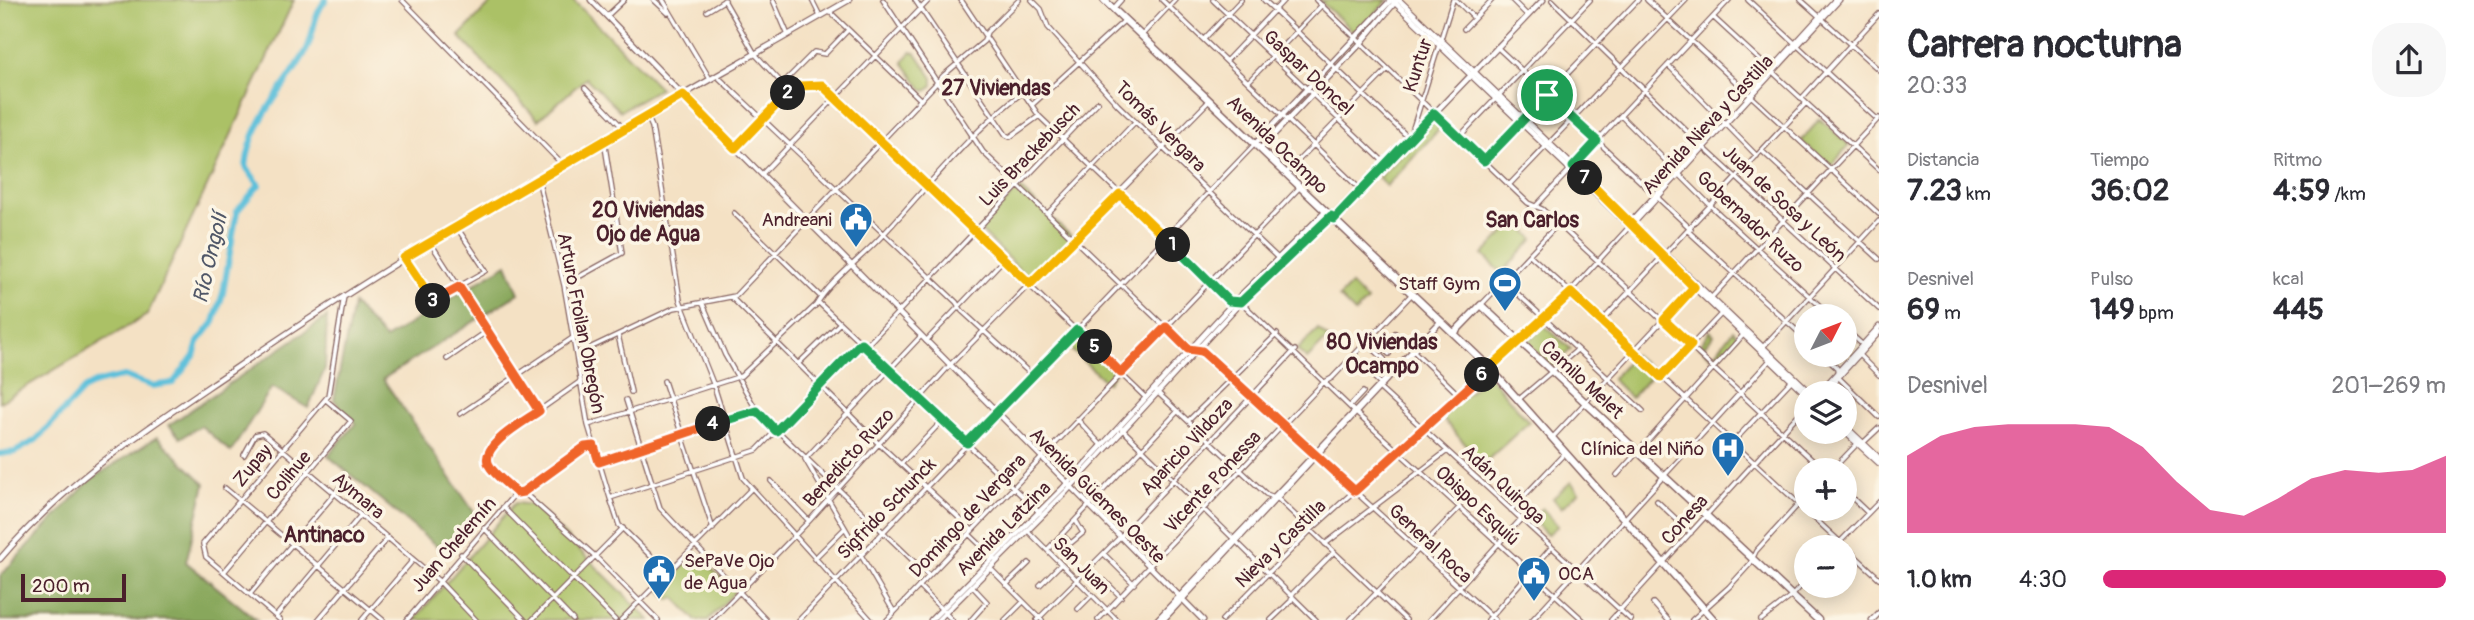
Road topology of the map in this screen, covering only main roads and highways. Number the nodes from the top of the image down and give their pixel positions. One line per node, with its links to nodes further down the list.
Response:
1 (591, 0): 9 (main road, Avenida Güemes Oeste)
2 (849, 0): 9 (main road)
3 (1104, 0): 10 (main road, Avenida Ocampo)
4 (1543, 0): 8 (main road, Avenida Latzina)
5 (1837, 0): 12 (main road, Avenida Nieva y Castilla)
6 (1395, 1): 7 (main road); 7 (main road); 8 (main road)
7 (1334, 67): 10 (main road)
8 (1472, 73): 11 (main road, Avenida Latzina); 12 (main road)
9 (683, 95): 33 (main road, Avenida Güemes Oeste); 35 (main road)
10 (1258, 146): 11 (main road, Avenida Ocampo)
11 (1330, 215): 14 (main road, Avenida Latzina); 16 (main road, Avenida Ocampo)
12 (1631, 224): 13 (main road)
13 (1664, 256): 15 (main road); 15 (main road)
14 (1281, 261): 20 (main road, Avenida Latzina); 20 (main road, Avenida Latzina)
15 (1710, 299): 19 (main road); 19 (main road)
16 (1441, 321): 18 (main road, Avenida Ocampo); 21 (main road); 21 (main road)
17 (1879, 331): 24 (main road)
18 (1454, 333): 45 (main road, Avenida Ocampo); 46 (main road, Camilo Melet)
19 (1745, 333): 22 (main road)
20 (1195, 349): 26 (main road, Avenida Latzina)
21 (1412, 351): 37 (main road)
22 (1772, 358): 23 (main road); 25 (main road)
23 (1798, 381)
24 (1832, 381)
25 (1794, 383)
26 (1157, 391): 27 (main road, Avenida Latzina); 27 (main road, Avenida Latzina)
27 (1122, 428): 33 (main road, Avenida Latzina); 33 (main road, Avenida Latzina)
28 (1857, 440): 30 (main road)
29 (1857, 441): 30 (main road)
30 (1860, 443): 31 (main road); 32 (main road)
31 (1879, 458)
32 (1879, 463)
33 (1069, 485): 34 (main road, Avenida Latzina); 37 (main road, Avenida Güemes Oeste)
34 (1041, 514): 36 (main road, Avenida Latzina); 36 (main road, Avenida Latzina)
35 (0, 559)
36 (996, 559): 38 (main road, Avenida Latzina); 38 (main road, Avenida Latzina)
37 (1180, 597): 42 (main road); 43 (main road); 44 (main road, Avenida Güemes Oeste)
38 (943, 611): 40 (main road, Avenida Latzina); 41 (main road, Avenida Latzina)
39 (1879, 613): 47 (main road)
40 (931, 620)
41 (938, 620)
42 (1157, 620)
43 (1163, 620)
44 (1203, 620)
45 (1714, 620)
46 (1818, 620)
47 (1872, 620)

